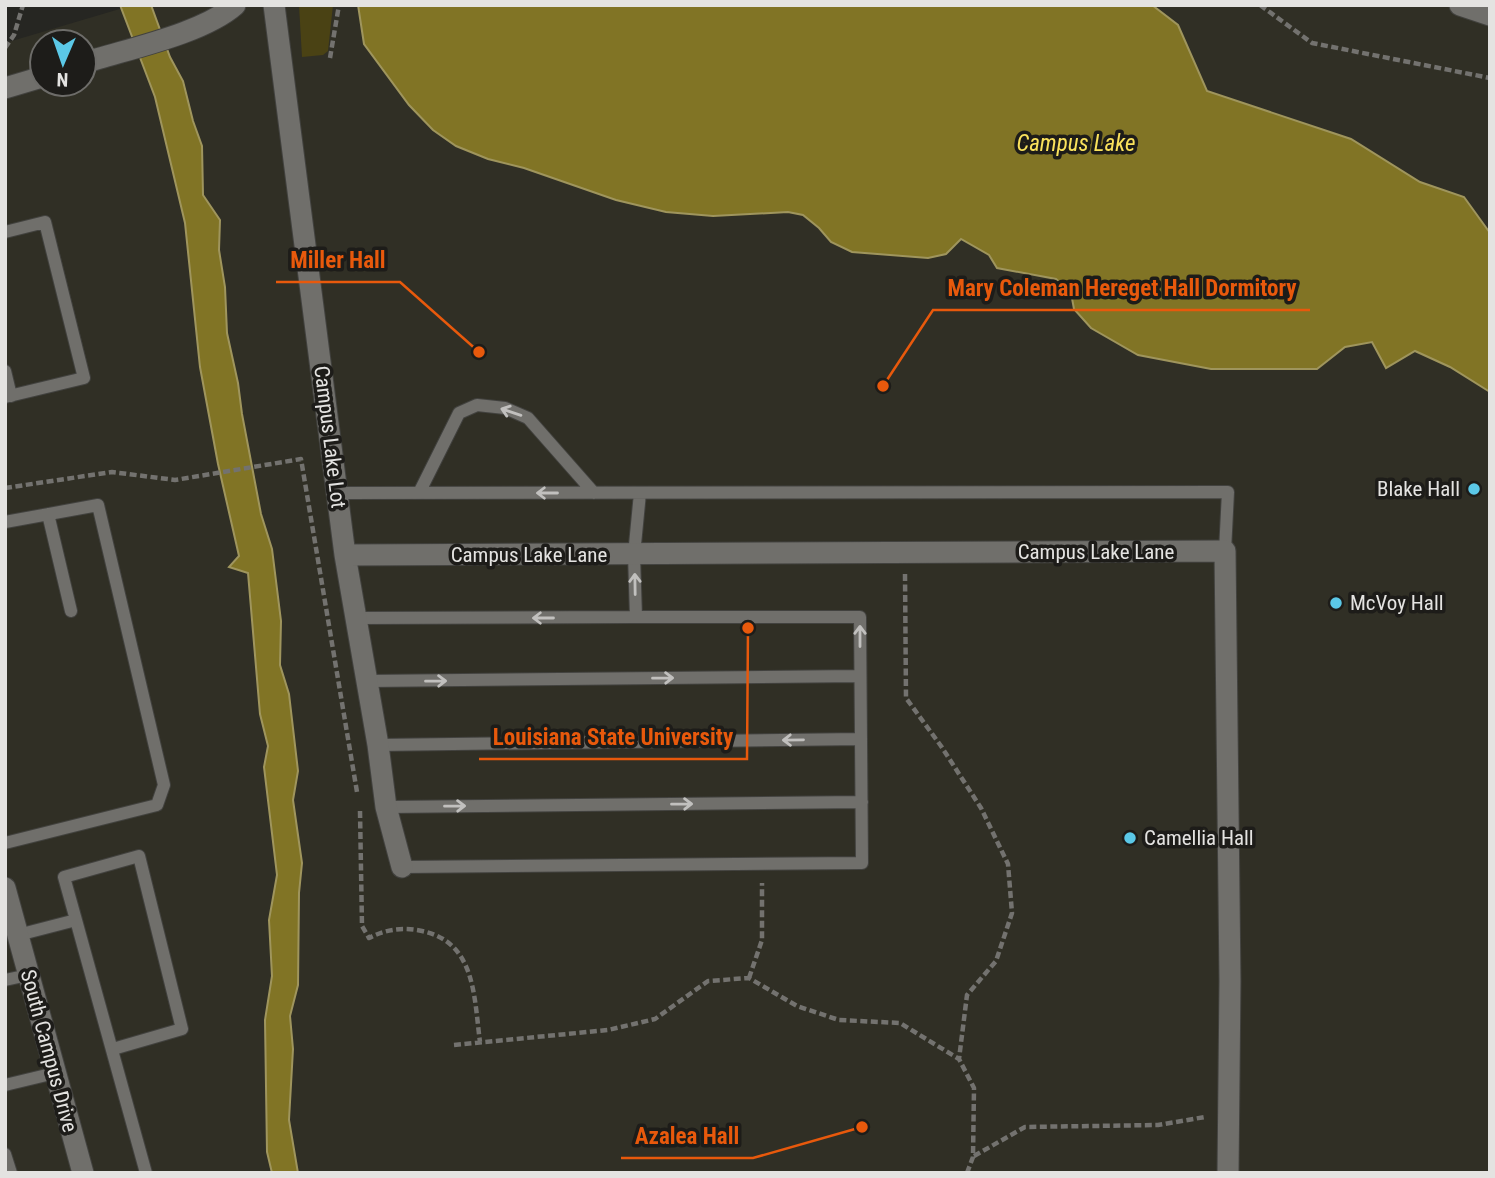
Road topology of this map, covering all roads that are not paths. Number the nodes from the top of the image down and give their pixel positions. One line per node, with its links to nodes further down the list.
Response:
1 (235, 5): 5 (street)
2 (274, 5): 12 (street, Campus Lake Lot)
3 (1460, 5): 4 (street)
4 (1490, 15)
5 (98, 59)
6 (28, 81): 7 (street)
7 (5, 88)
8 (5, 232): 10 (lane)
9 (5, 371): 10 (lane)
10 (8, 397)
11 (594, 492): 13 (lane, one-way to 13); 13 (lane, one-way to 13); 14 (lane)
12 (337, 493): 13 (lane); 18 (street, Campus Lake Lot)
13 (419, 493)
14 (640, 493): 17 (lane); 19 (lane)
15 (48, 514): 16 (lane); 20 (lane); 29 (lane)
16 (5, 522)
17 (1225, 551): 19 (street, Campus Lake Lane); 43 (street)
18 (345, 555): 19 (street, Campus Lake Lane); 22 (street, Campus Lake Lot)
19 (634, 555): 21 (lane, one-way to 19)
20 (71, 611)
21 (636, 617): 22 (lane, one-way to 22); 23 (lane, one-way to 21)
22 (356, 618): 24 (street, Campus Lake Lot)
23 (860, 676): 24 (lane, one-way to 23); 25 (lane)
24 (367, 681): 26 (street, Campus Lake Lot)
25 (861, 739): 26 (lane, one-way to 26); 27 (lane)
26 (378, 745): 28 (street, Campus Lake Lot)
27 (862, 802): 28 (lane, one-way to 27); 30 (lane)
28 (386, 807): 30 (street, Campus Lake Lot)
29 (5, 843)
30 (402, 867)
31 (5, 888): 33 (street, South Campus Drive)
32 (76, 920): 33 (lane); 36 (lane); 36 (lane)
33 (18, 935): 34 (street, South Campus Drive)
34 (28, 975): 35 (lane); 37 (street, South Campus Drive)
35 (5, 980)
36 (113, 1049): 42 (lane)
37 (55, 1073): 38 (lane); 41 (street, South Campus Drive)
38 (5, 1085)
39 (5, 1154): 40 (lane)
40 (11, 1173)
41 (83, 1173)
42 (146, 1173)
43 (1228, 1173)

